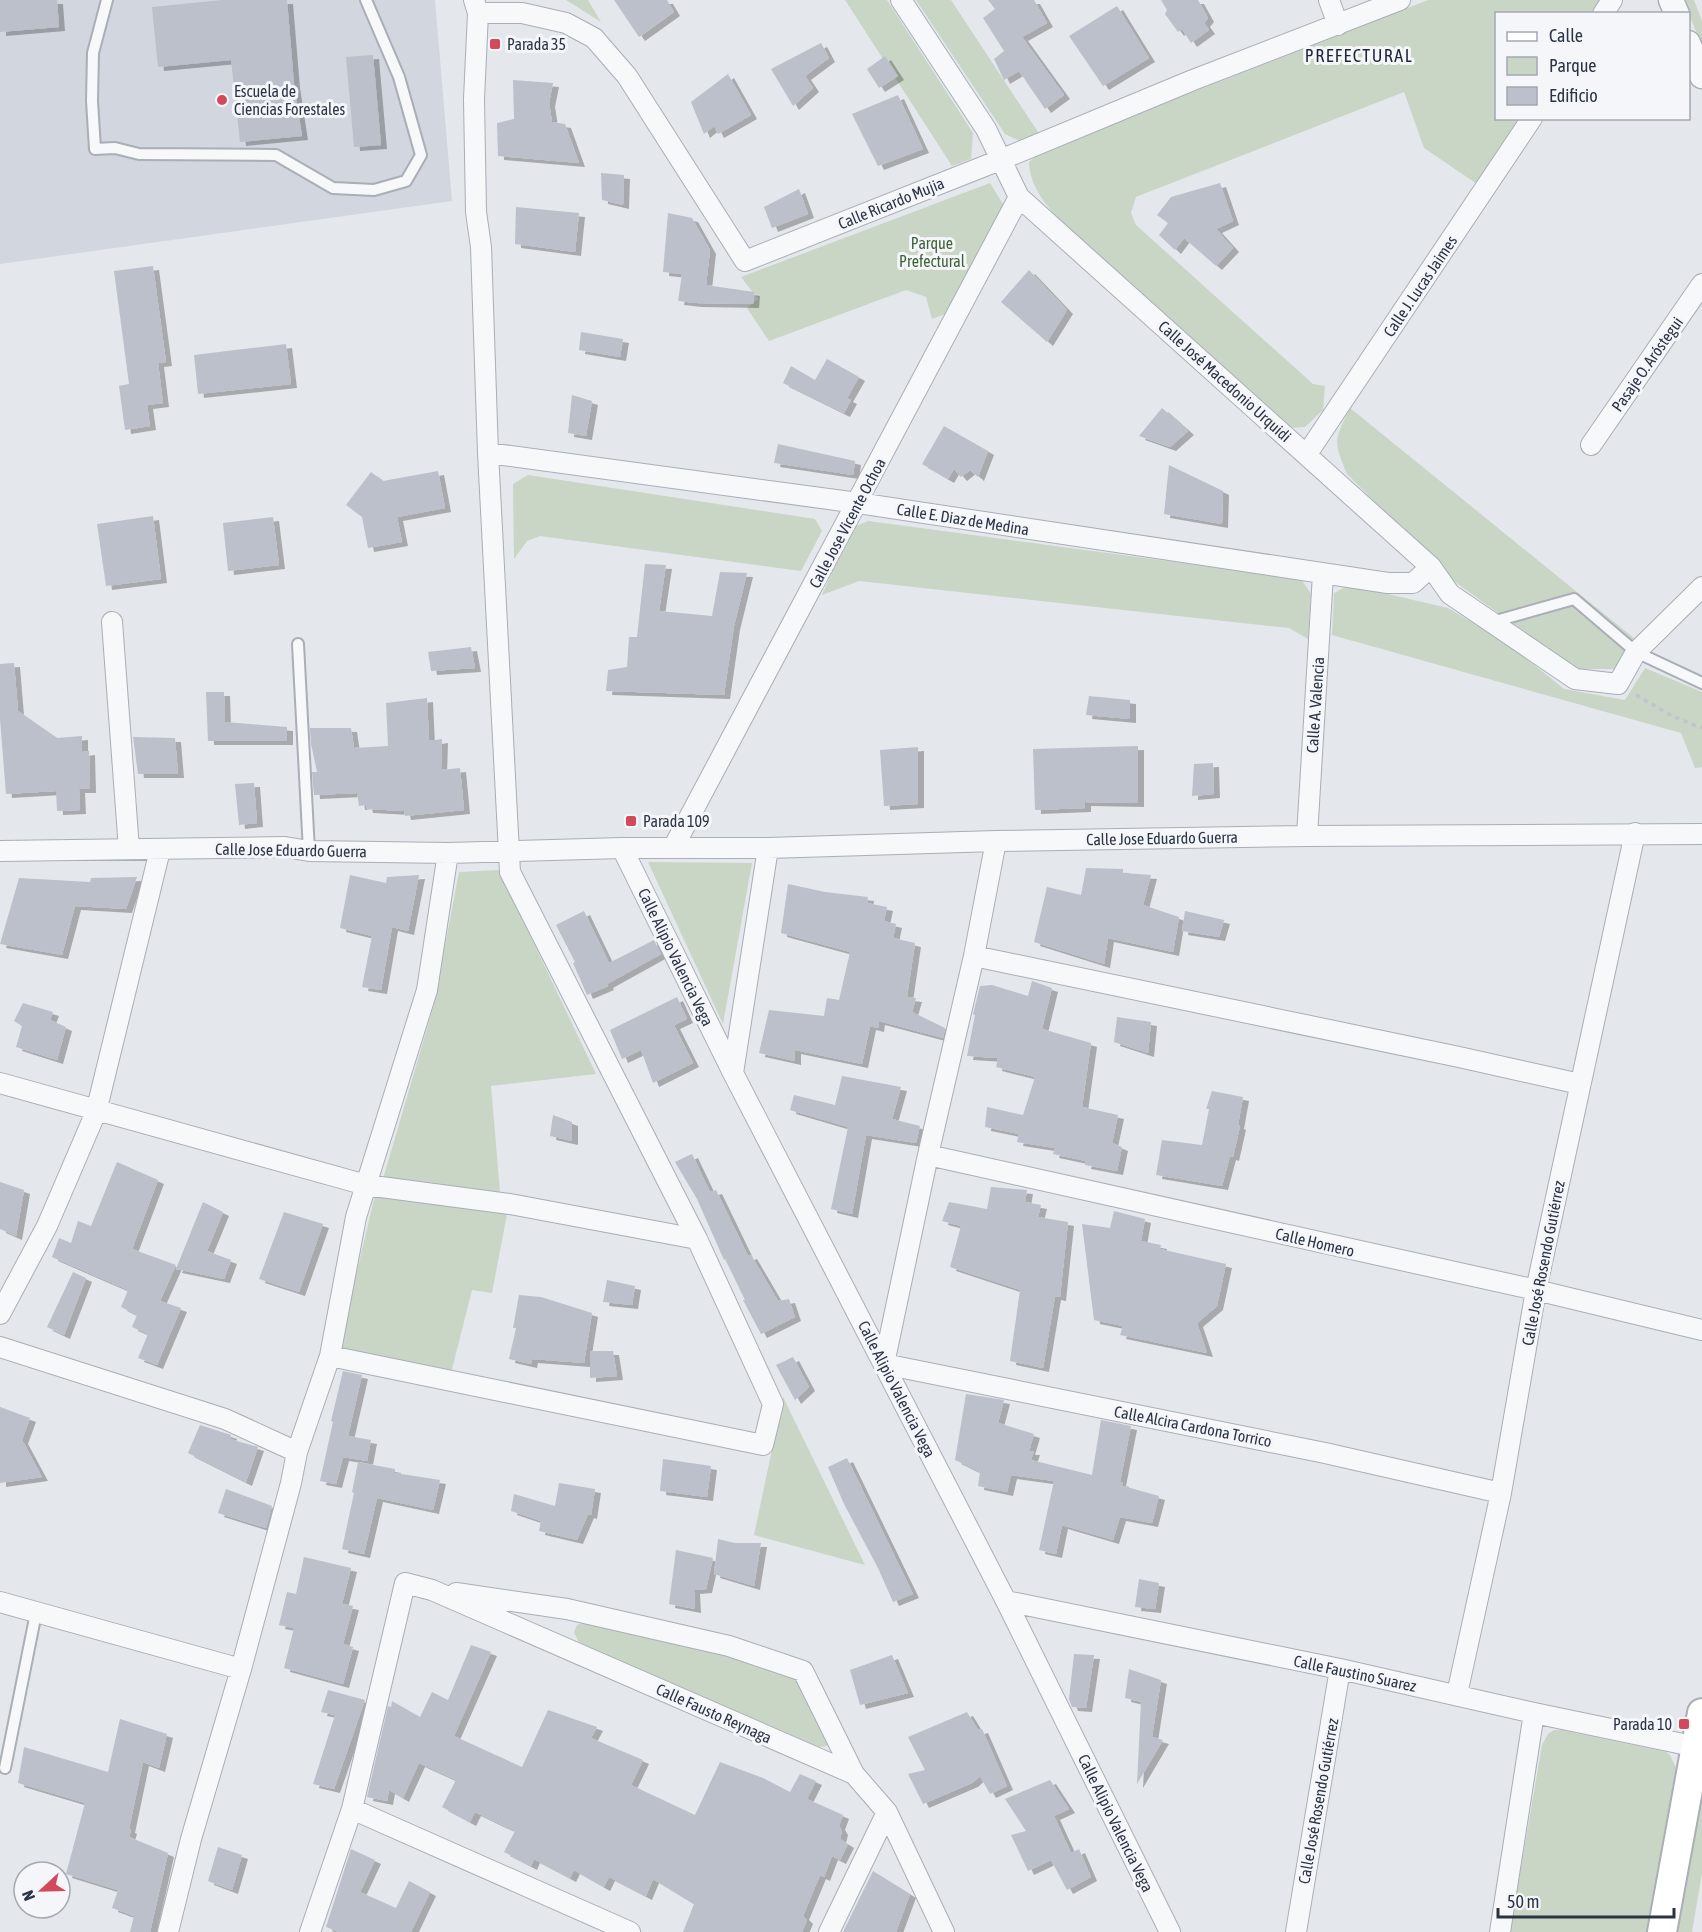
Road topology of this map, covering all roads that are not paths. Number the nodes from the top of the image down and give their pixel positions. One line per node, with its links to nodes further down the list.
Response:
1 (107, 0): 2 (lane)
2 (366, 0)
3 (902, 0): 11 (street, Calle José Macedonio Urquidi)
4 (1329, 0): 7 (street)
5 (1400, 0): 7 (street, Calle Ricardo Mujia)
6 (476, 7): 11 (street, Calle Ricardo Mujia); 15 (street)
7 (1338, 25): 11 (street, Calle Ricardo Mujia)
8 (1690, 46): 9 (street)
9 (1702, 76)
10 (1531, 120): 16 (street, Calle J. Lucas Jaimes)
11 (1000, 160): 12 (street, Calle José Macedonio Urquidi)
12 (1019, 197): 16 (street, Calle José Macedonio Urquidi); 17 (street, Calle Jose Vicente Ochoa)
13 (1702, 284): 14 (street, Pasaje O. Aróstegui)
14 (1591, 445)
15 (488, 453): 17 (street, Calle E. Diaz de Medina); 35 (street)
16 (1307, 454): 18 (street, Calle José Macedonio Urquidi)
17 (858, 503): 19 (street, Calle E. Diaz de Medina); 31 (street, Calle Jose Vicente Ochoa)
18 (1431, 567): 19 (street, Calle E. Diaz de Medina); 22 (street, Calle José Macedonio Urquidi)
19 (1323, 574): 28 (street, Calle A. Valencia)
20 (1702, 587): 24 (street)
21 (112, 622): 33 (street)
22 (1492, 622): 24 (lane); 24 (street, Calle José Macedonio Urquidi)
23 (298, 644): 37 (lane)
24 (1636, 652): 25 (lane)
25 (1702, 683)
26 (1635, 833): 27 (street, Calle Jose Eduardo Guerra); 28 (street, Calle Jose Eduardo Guerra); 42 (street, Calle José Rosendo Gutiérrez)
27 (1702, 834)
28 (1307, 836): 29 (street, Calle Jose Eduardo Guerra)
29 (996, 841): 32 (street, Calle Jose Eduardo Guerra); 39 (street)
30 (622, 848): 31 (street, Calle Jose Eduardo Guerra); 35 (street, Calle Jose Eduardo Guerra); 40 (street, Calle Alipio Valencia Vega)
31 (673, 848): 32 (street, Calle Jose Eduardo Guerra)
32 (768, 848): 40 (street)
33 (129, 849): 34 (street, Calle Jose Eduardo Guerra); 36 (street, Calle Jose Eduardo Guerra)
34 (160, 850): 37 (street, Calle Jose Eduardo Guerra); 43 (street)
35 (510, 850): 38 (street, Calle Jose Eduardo Guerra); 46 (street)
36 (0, 851)
37 (309, 851): 38 (street, Calle Jose Eduardo Guerra)
38 (448, 853): 45 (street)
39 (974, 956): 42 (street); 44 (street)
40 (733, 1073): 52 (street, Calle Alipio Valencia Vega)
41 (0, 1083): 43 (street)
42 (1580, 1083): 47 (street, Calle José Rosendo Gutiérrez)
43 (96, 1112): 45 (street); 48 (street)
44 (928, 1155): 47 (street, Calle Homero); 52 (street)
45 (366, 1185): 46 (street); 51 (street)
46 (696, 1239): 51 (street)
47 (1536, 1290): 49 (street, Calle Homero); 54 (street, Calle José Rosendo Gutiérrez)
48 (0, 1314)
49 (1702, 1330)
50 (0, 1347): 53 (street)
51 (330, 1356): 53 (street)
52 (884, 1364): 54 (street, Calle Alcira Cardona Torrico); 56 (street, Calle Alipio Valencia Vega)
53 (297, 1452): 59 (street)
54 (1501, 1493): 61 (street, Calle José Rosendo Gutiérrez)
55 (432, 1590): 66 (street, Calle Fausto Reynaga); 66 (street); 67 (street, Calle Fausto Reynaga)
56 (1006, 1601): 60 (street, Calle Faustino Suarez); 74 (street, Calle Alipio Valencia Vega)
57 (0, 1602): 58 (street)
58 (36, 1613): 59 (street); 65 (lane)
59 (241, 1669): 69 (street)
60 (1340, 1669): 61 (street, Calle Faustino Suarez); 75 (street, Calle José Rosendo Gutiérrez)
61 (1457, 1694): 62 (street, Calle Faustino Suarez)
62 (1534, 1713): 64 (street, Calle Faustino Suarez); 76 (street)
63 (1702, 1713): 64 (main road)
64 (1698, 1748): 77 (main road)
65 (5, 1767)
66 (854, 1774): 68 (street, Calle Fausto Reynaga)
67 (352, 1809): 70 (street); 71 (street)
68 (887, 1812): 72 (street); 73 (street, Calle Fausto Reynaga)
69 (168, 1932)
70 (310, 1932)
71 (630, 1932)
72 (829, 1932)
73 (944, 1932)
74 (1170, 1932)
75 (1296, 1932)
76 (1500, 1932)
77 (1662, 1932)

